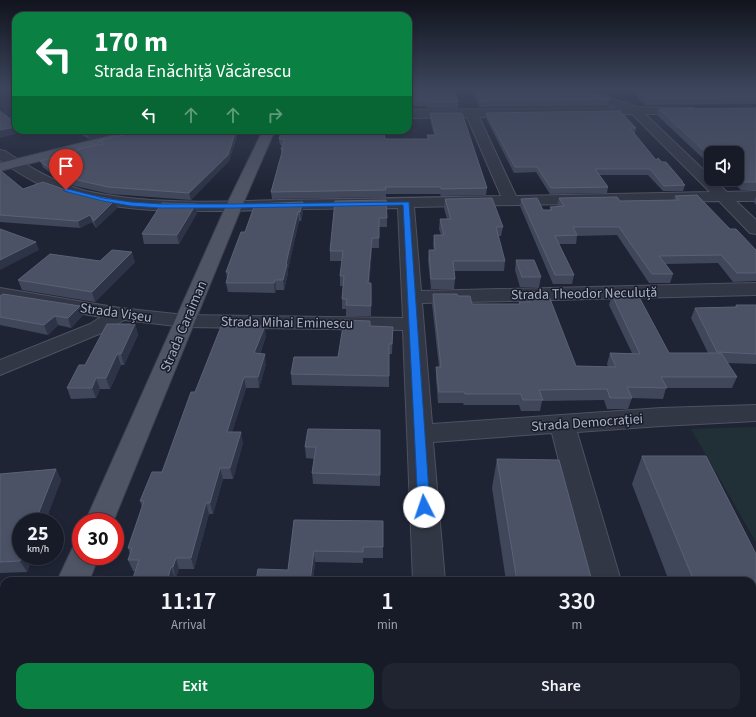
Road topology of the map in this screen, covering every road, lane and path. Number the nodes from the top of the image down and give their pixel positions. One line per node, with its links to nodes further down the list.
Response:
1 (475, 122): 9 (street)
2 (647, 122): 7 (street)
3 (118, 134): 6 (main road)
4 (267, 134): 11 (main road, Strada Caraiman)
5 (0, 154): 6 (street)
6 (6, 166): 11 (street)
7 (723, 196): 8 (street); 9 (street); 12 (street)
8 (756, 196)
9 (511, 200): 10 (street)
10 (406, 203): 11 (street); 15 (street)
11 (234, 206): 17 (main road, Strada Caraiman)
12 (756, 229)
13 (756, 288): 15 (street, Strada Theodor Neculuță)
14 (0, 294): 16 (street, Strada Vișeu)
15 (412, 297): 18 (street)
16 (120, 314): 17 (street, Strada Vișeu); 19 (street)
17 (185, 320): 18 (street, Strada Mihai Eminescu); 23 (main road, Strada Caraiman)
18 (414, 324): 22 (street)
19 (0, 368)
20 (756, 413): 21 (street, Strada Democrației)
21 (562, 424): 22 (street, Strada Democrației); 27 (street)
22 (419, 434): 26 (street)
23 (102, 513)
24 (80, 565): 25 (main road)
25 (75, 577)
26 (429, 577)
27 (604, 577)

